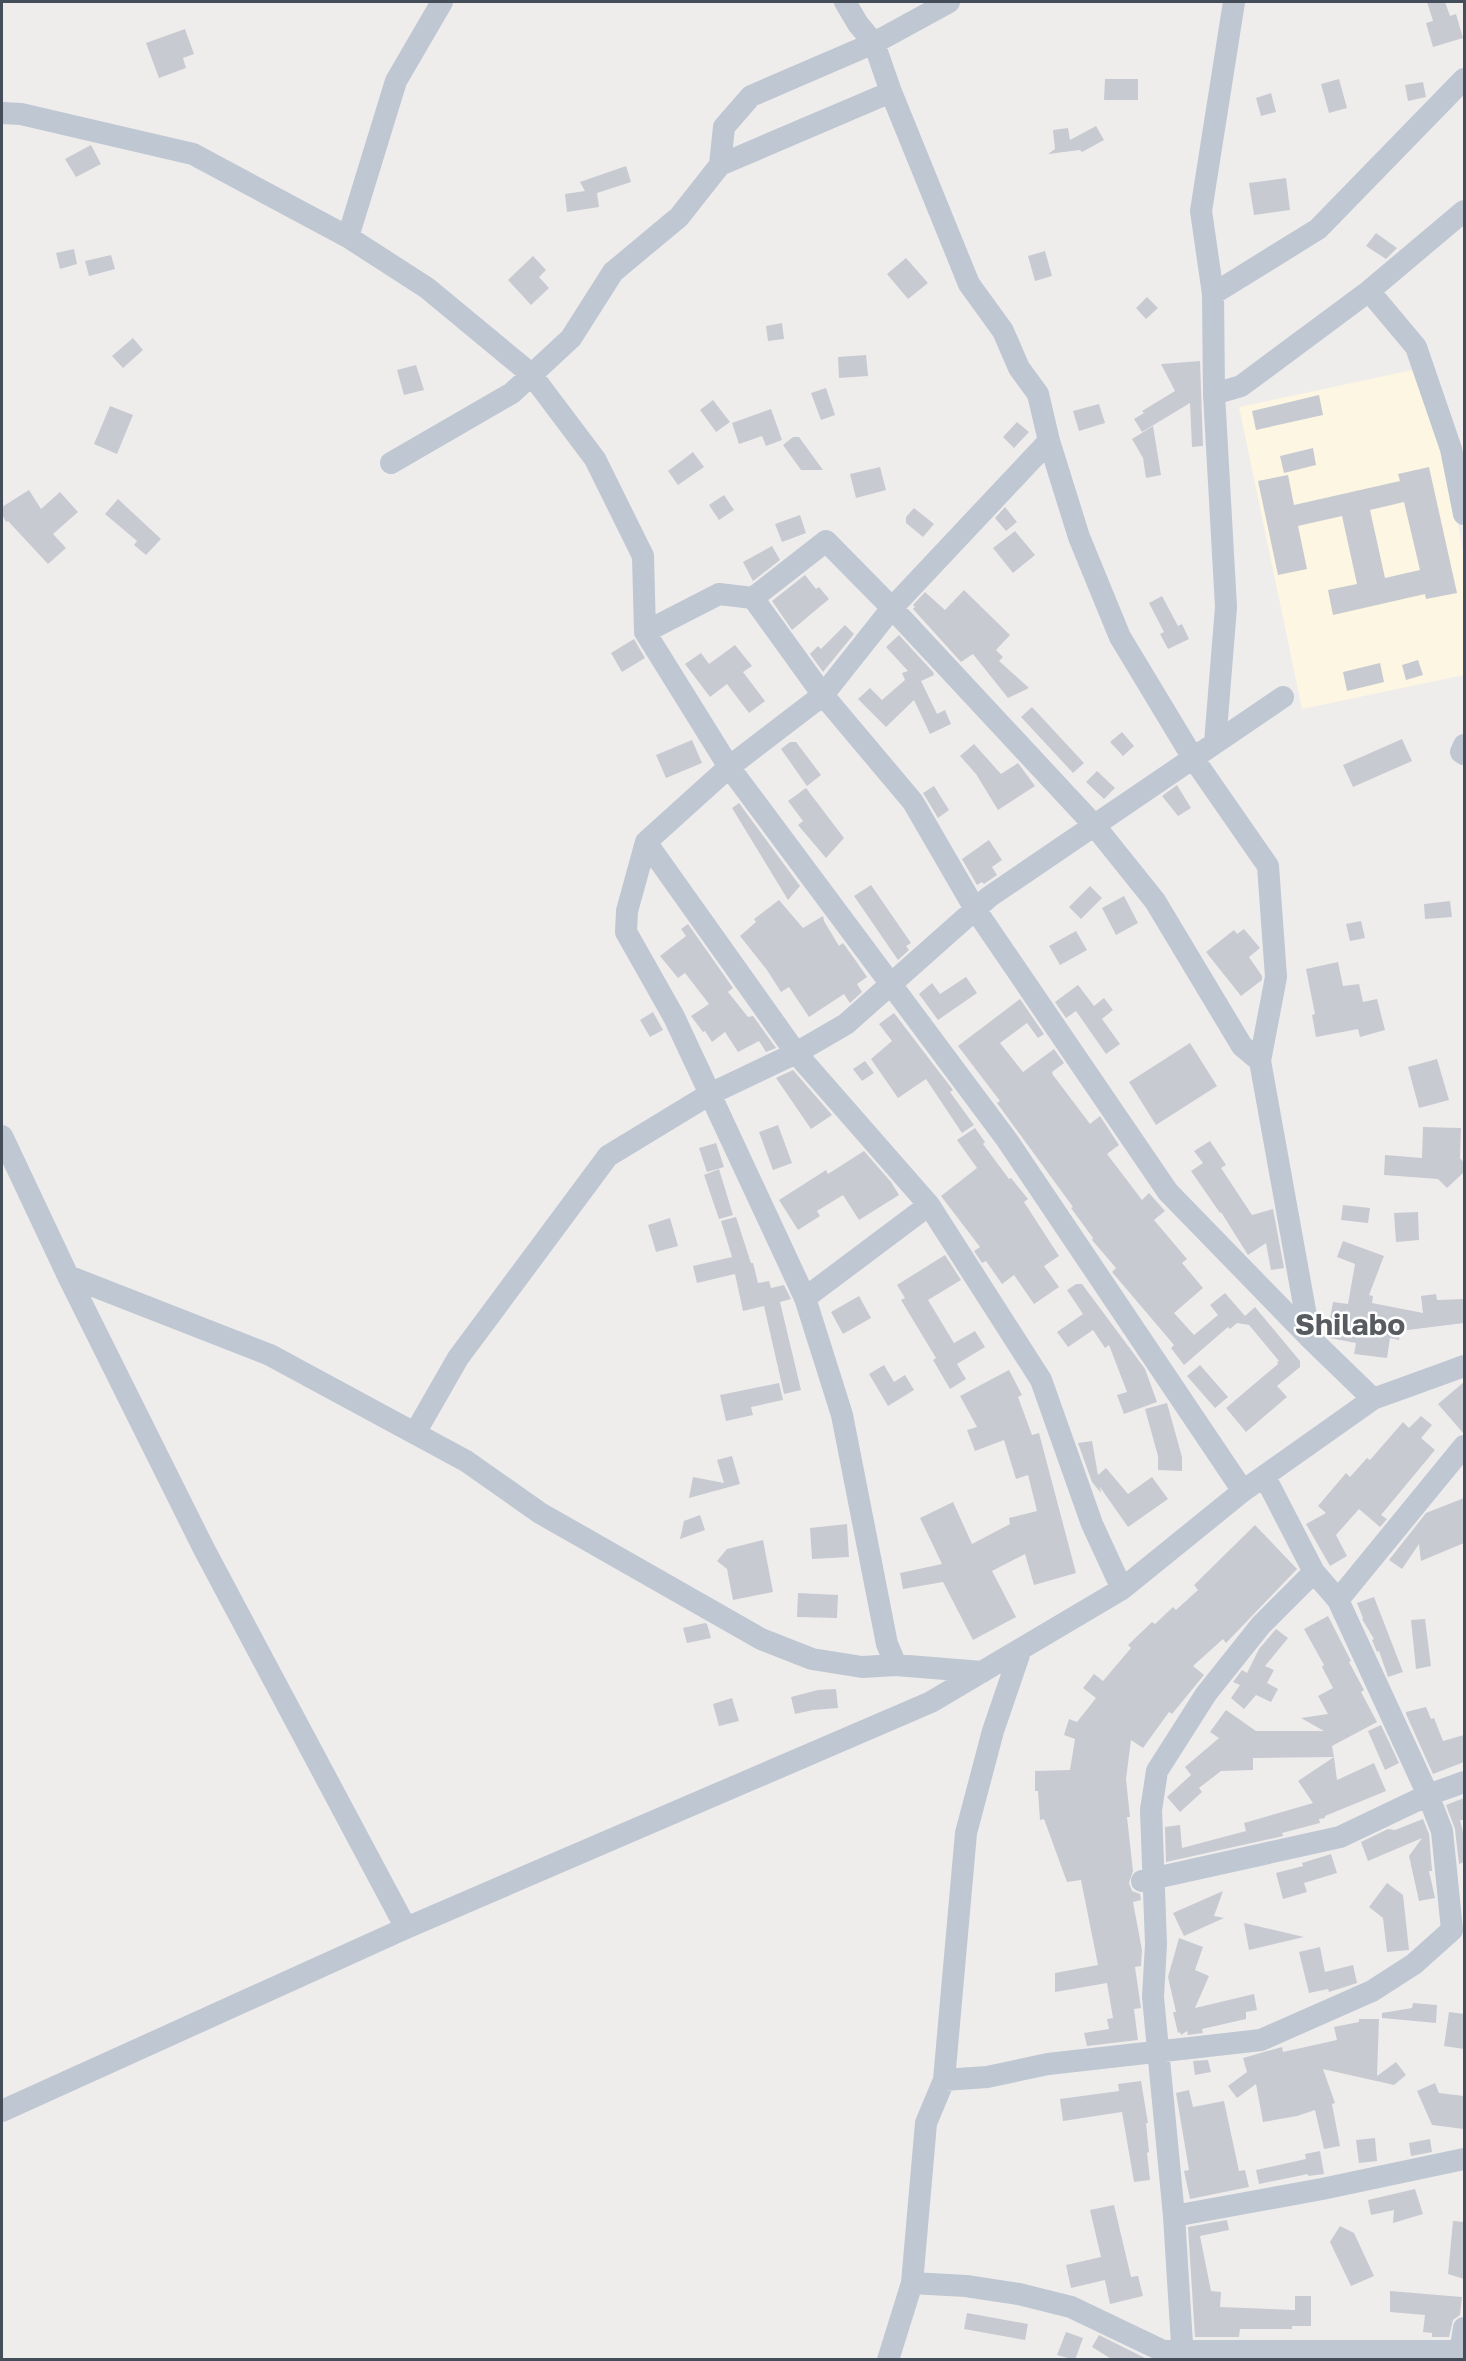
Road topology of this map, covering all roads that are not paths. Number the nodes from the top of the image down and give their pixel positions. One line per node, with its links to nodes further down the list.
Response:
1 (442, 2): 11 (street)
2 (845, 2): 5 (street)
3 (949, 2): 5 (street)
4 (1234, 2): 13 (street)
5 (874, 43): 7 (street); 9 (street)
6 (1464, 79): 13 (street)
7 (891, 92): 9 (street); 16 (street)
8 (2, 113): 11 (street)
9 (720, 165): 14 (street)
10 (1464, 210): 12 (street)
11 (348, 237): 14 (street)
12 (1369, 291): 15 (street); 18 (street)
13 (1213, 294): 15 (street)
14 (531, 374): 17 (street); 21 (street)
15 (1214, 394): 24 (street)
16 (1049, 441): 20 (street); 27 (street)
17 (391, 463)
18 (1464, 514)
19 (753, 598): 20 (street); 21 (street); 22 (street)
20 (892, 608): 22 (street); 29 (street)
21 (645, 632): 28 (street)
22 (823, 695): 28 (street); 31 (street)
23 (1283, 697): 24 (street)
24 (1215, 743): 27 (street)
25 (1464, 745): 26 (street)
26 (1464, 754)
27 (1193, 758): 29 (street); 34 (street)
28 (729, 767): 30 (street); 32 (street)
29 (1094, 825): 31 (street); 34 (street)
30 (646, 842): 33 (street); 35 (street)
31 (975, 909): 32 (street); 40 (street)
32 (890, 983): 33 (street); 46 (street)
33 (796, 1053): 35 (street); 37 (street)
34 (1260, 1061): 40 (street)
35 (710, 1094): 39 (street); 43 (street)
36 (2, 1136): 38 (street)
37 (929, 1205): 39 (street); 48 (street)
38 (68, 1276): 43 (street); 56 (street)
39 (805, 1298): 51 (street)
40 (1310, 1338): 42 (street)
41 (1464, 1366): 42 (street)
42 (1373, 1399): 45 (street)
43 (414, 1433): 51 (street)
44 (1464, 1446): 49 (street)
45 (1265, 1477): 46 (street); 47 (street)
46 (1243, 1491): 48 (street)
47 (1314, 1572): 49 (street); 55 (street)
48 (1122, 1589): 50 (street)
49 (1338, 1600): 54 (street)
50 (1021, 1649): 52 (street); 58 (street)
51 (896, 1665): 52 (street)
52 (981, 1672): 56 (street)
53 (1464, 1782): 54 (street)
54 (1428, 1795): 55 (street); 57 (street)
55 (1148, 1879): 57 (street)
56 (406, 1928): 59 (street)
57 (1158, 2053): 58 (street); 61 (street)
58 (944, 2080): 62 (street)
59 (2, 2111)
60 (1464, 2159): 61 (street)
61 (1174, 2216): 65 (street)
62 (912, 2283): 65 (street); 66 (street)
63 (1464, 2328): 64 (street)
64 (1461, 2354): 65 (street)
65 (1182, 2355)
66 (888, 2360)

